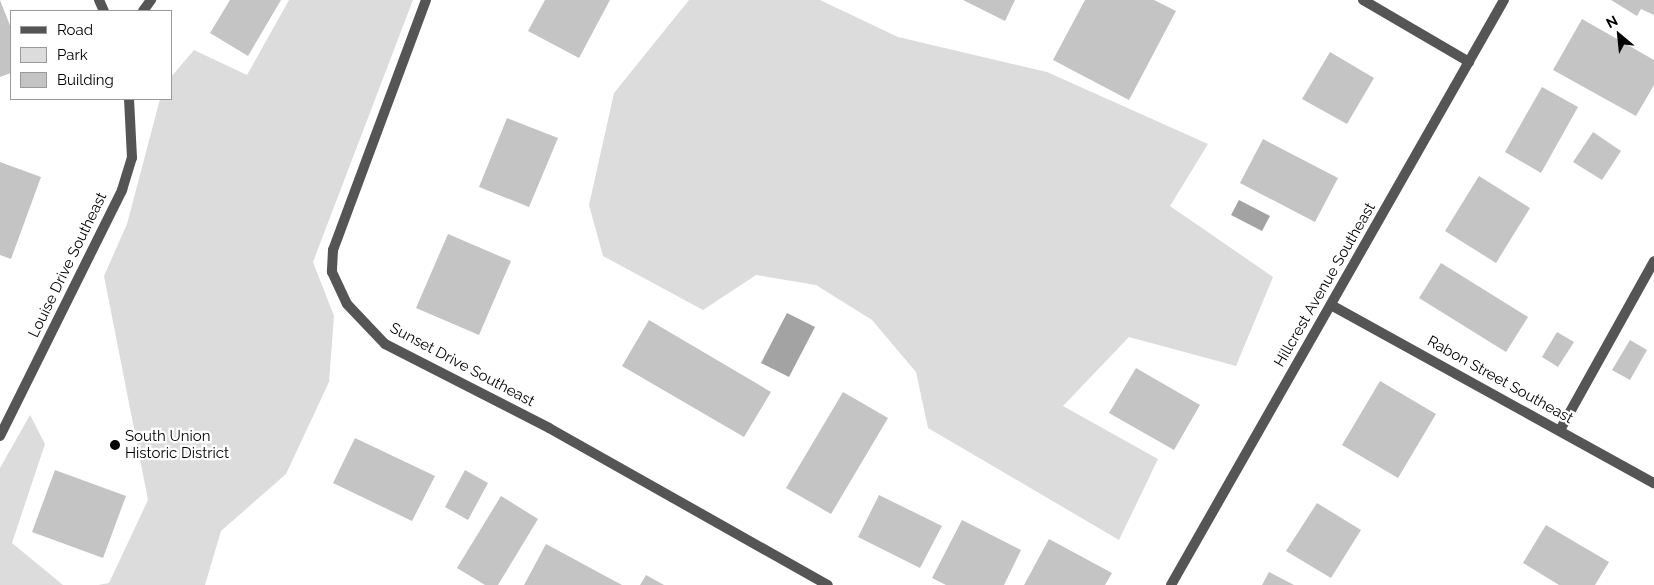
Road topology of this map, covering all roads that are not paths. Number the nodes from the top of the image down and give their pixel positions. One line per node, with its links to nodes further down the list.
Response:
1 (426, 0): 11 (street, Sunset Drive Southeast)
2 (1363, 0): 4 (street)
3 (1504, 0): 4 (street, Hillcrest Avenue Southeast)
4 (1469, 62): 7 (street, Hillcrest Avenue Southeast)
5 (129, 100): 9 (street, Louise Drive Southeast)
6 (1654, 261): 8 (street)
7 (1331, 304): 8 (street, Rabon Street Southeast); 12 (street, Hillcrest Avenue Southeast)
8 (1560, 430): 10 (street, Rabon Street Southeast)
9 (0, 436)
10 (1654, 483)
11 (828, 585)
12 (1171, 585)

